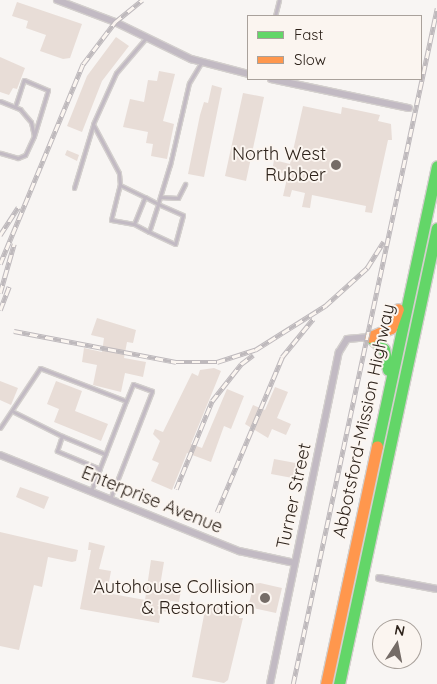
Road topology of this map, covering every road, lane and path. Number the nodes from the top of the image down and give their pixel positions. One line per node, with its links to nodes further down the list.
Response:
1 (57, 0): 4 (street)
2 (279, 0): 3 (lane)
3 (275, 15)
4 (146, 38): 5 (street); 11 (lane)
5 (201, 62): 6 (street); 19 (lane)
6 (247, 74)
7 (276, 80): 10 (street)
8 (0, 101): 9 (lane)
9 (15, 107): 12 (lane); 12 (lane)
10 (409, 108)
11 (93, 124): 16 (lane); 17 (lane)
12 (34, 136): 13 (lane)
13 (0, 153)
14 (436, 170): 24 (highway); 25 (highway, Abbotsford-Mission Highway)
15 (185, 184): 19 (lane)
16 (120, 185): 18 (lane); 21 (lane)
17 (74, 188)
18 (145, 197): 20 (lane); 21 (lane)
19 (160, 197): 20 (lane)
20 (158, 204): 23 (lane); 23 (lane)
21 (134, 224): 23 (lane)
22 (437, 228): 40 (highway, Abbotsford-Mission Highway)
23 (150, 232)
24 (370, 337): 25 (highway); 35 (street, Turner Street)
25 (386, 397): 39 (highway, Abbotsford-Mission Highway)
26 (126, 401): 27 (lane); 30 (lane); 34 (lane)
27 (12, 411): 28 (lane); 29 (lane)
28 (0, 428)
29 (62, 436): 30 (lane); 32 (lane)
30 (105, 454): 32 (lane)
31 (0, 455): 33 (street, Enterprise Avenue)
32 (100, 469): 33 (lane)
33 (91, 491): 34 (street, Enterprise Avenue)
34 (110, 499): 35 (street, Enterprise Avenue)
35 (296, 563): 38 (street, Turner Street)
36 (379, 578): 37 (street)
37 (437, 589)
38 (270, 684)
39 (326, 684)
40 (339, 684)

